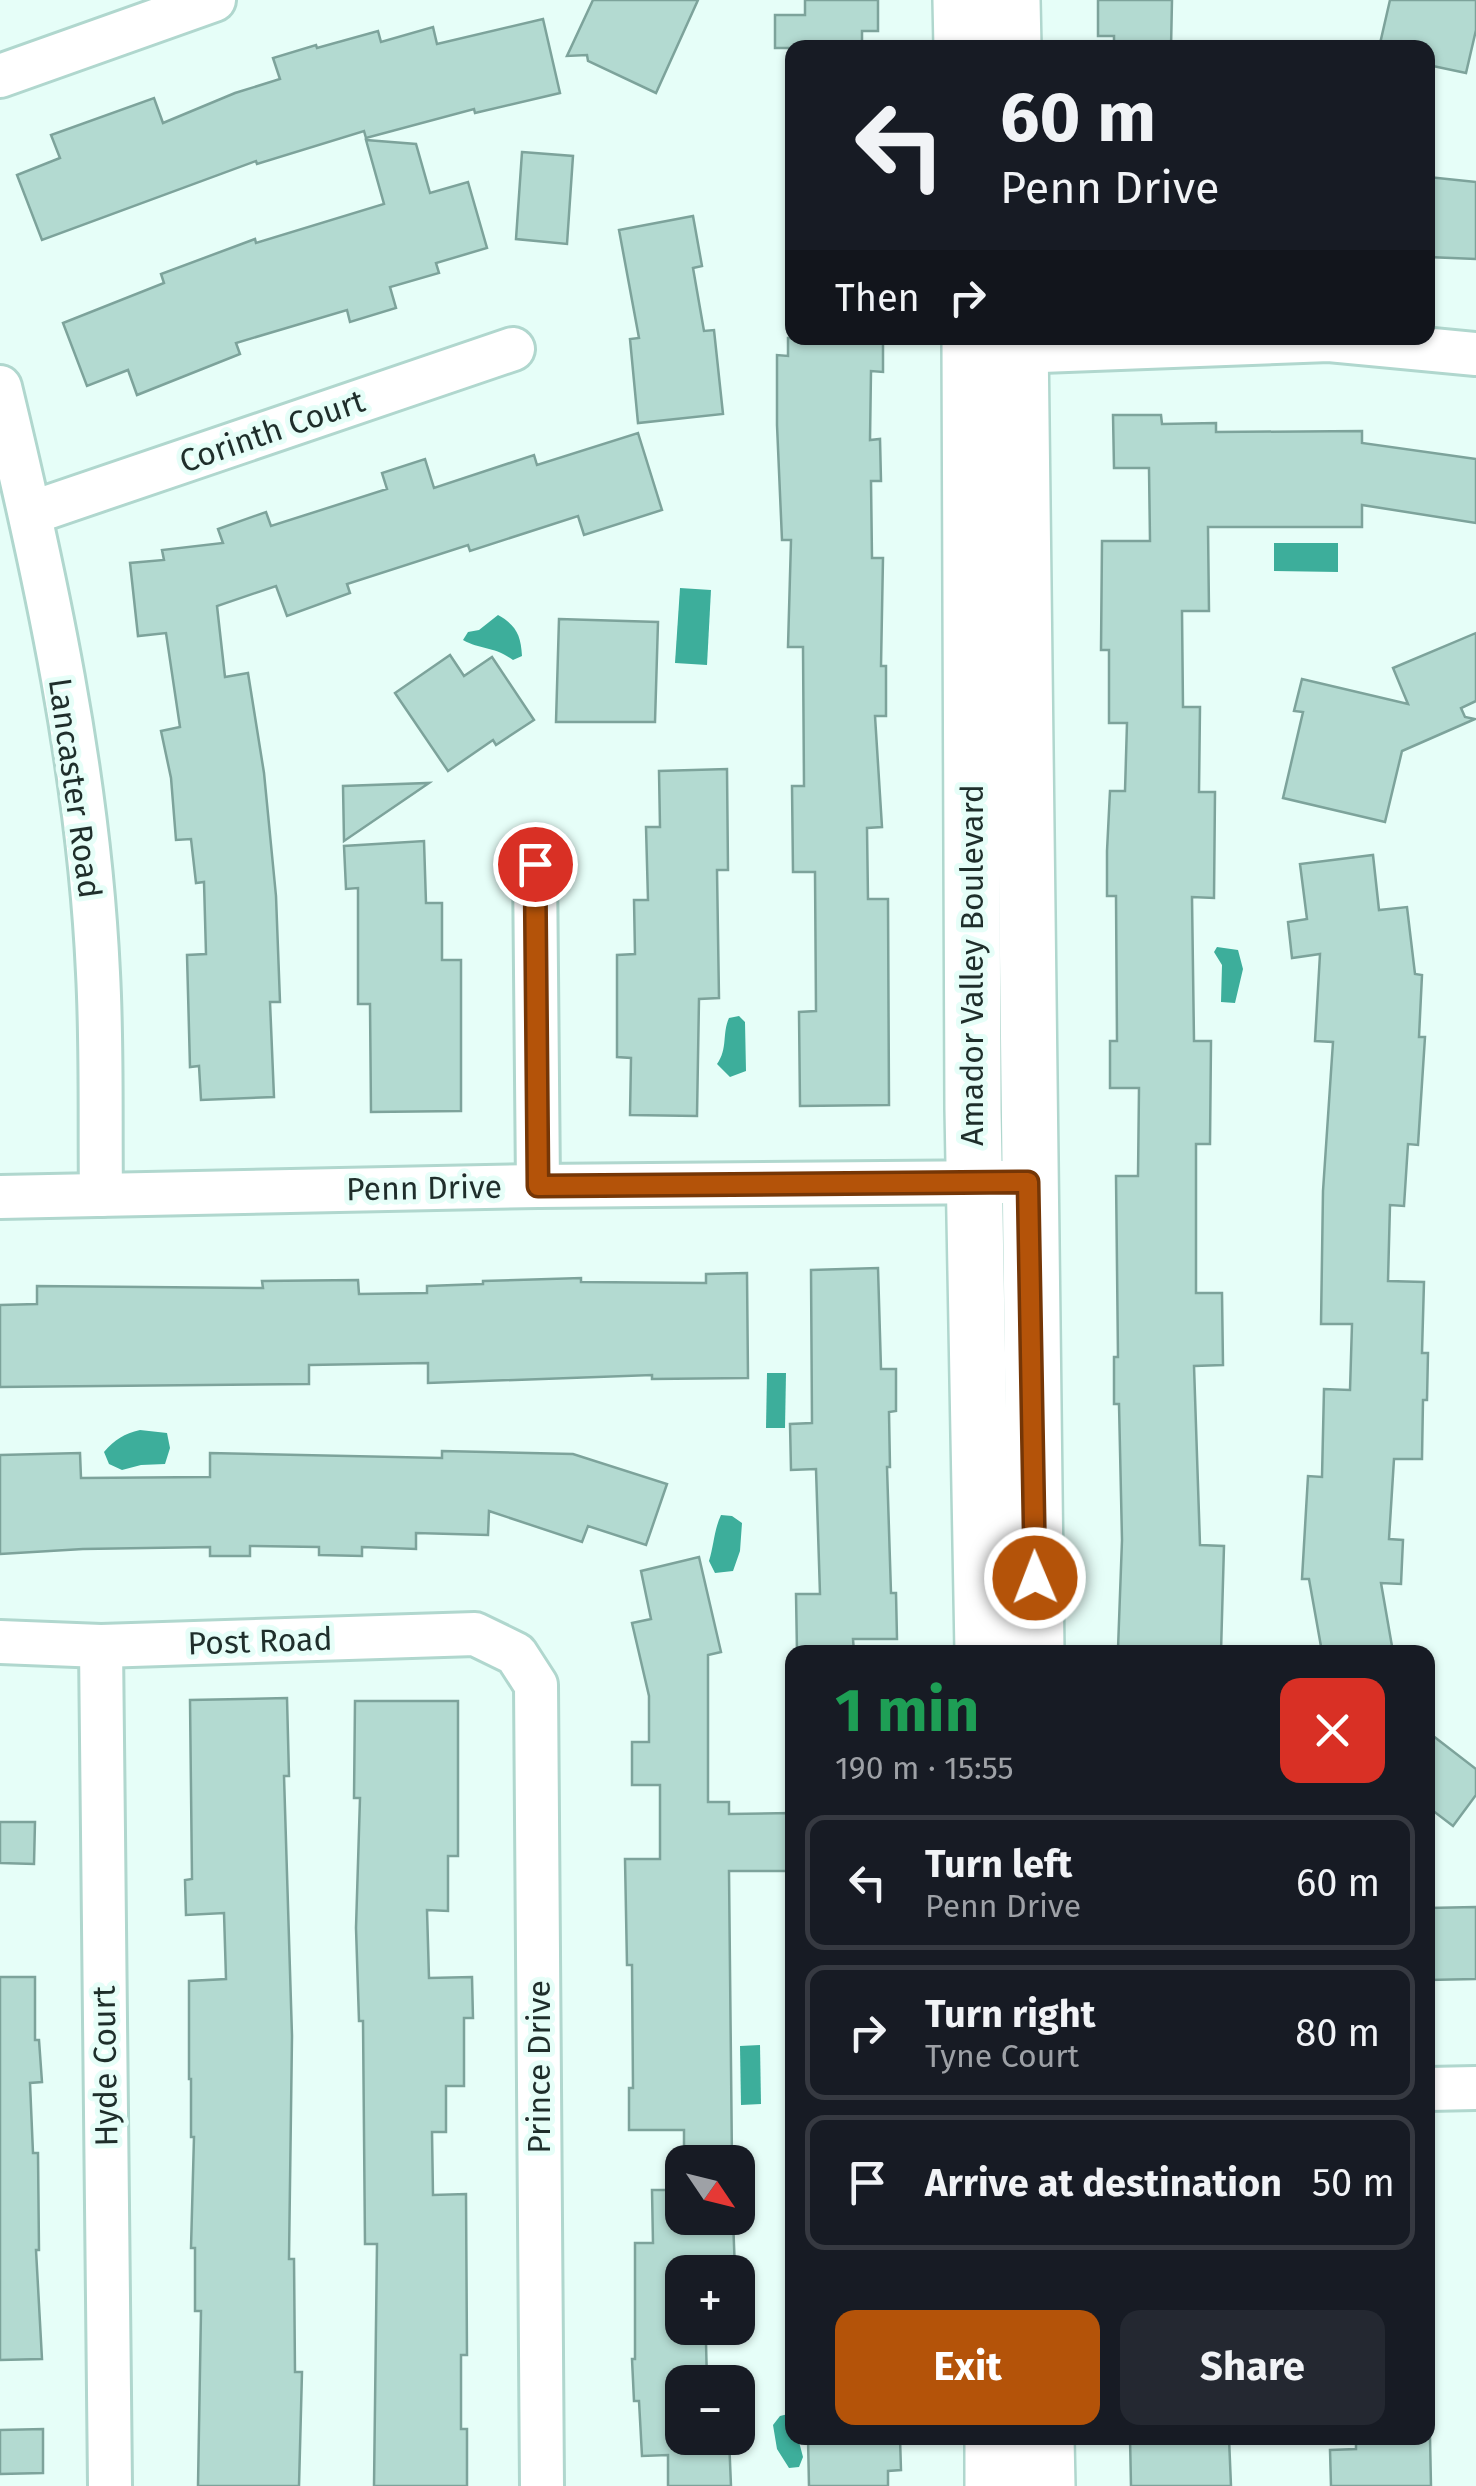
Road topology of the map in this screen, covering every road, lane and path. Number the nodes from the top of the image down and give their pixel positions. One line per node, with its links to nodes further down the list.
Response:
1 (214, 0): 6 (street)
2 (961, 0): 4 (street)
3 (1012, 0): 5 (street)
4 (962, 40)
5 (1013, 40)
6 (0, 76)
7 (995, 345): 14 (street, Amador Valley Boulevard); 15 (street, Amador Valley Boulevard)
8 (1382, 345): 10 (street)
9 (512, 349): 12 (street, Corinth Court)
10 (1476, 354)
11 (0, 387): 12 (street, Lancaster Road)
12 (30, 513): 17 (street, Lancaster Road)
13 (535, 864): 16 (street)
14 (1028, 1182): 15 (street, Penn Drive); 21 (street, Amador Valley Boulevard)
15 (973, 1183): 16 (street, Penn Drive); 20 (street, Amador Valley Boulevard)
16 (538, 1186): 17 (street, Penn Drive)
17 (101, 1194): 18 (street, Penn Drive)
18 (0, 1198)
19 (0, 1642): 22 (street, Post Road)
20 (983, 1645)
21 (1036, 1645)
22 (101, 1646): 23 (street, Post Road); 28 (street, Hyde Court)
23 (516, 1654): 29 (street, Prince Drive)
24 (1476, 2088): 25 (street)
25 (1435, 2089)
26 (993, 2445): 30 (street)
27 (1046, 2445): 31 (street)
28 (110, 2486)
29 (542, 2486)
30 (993, 2486)
31 (1047, 2486)

